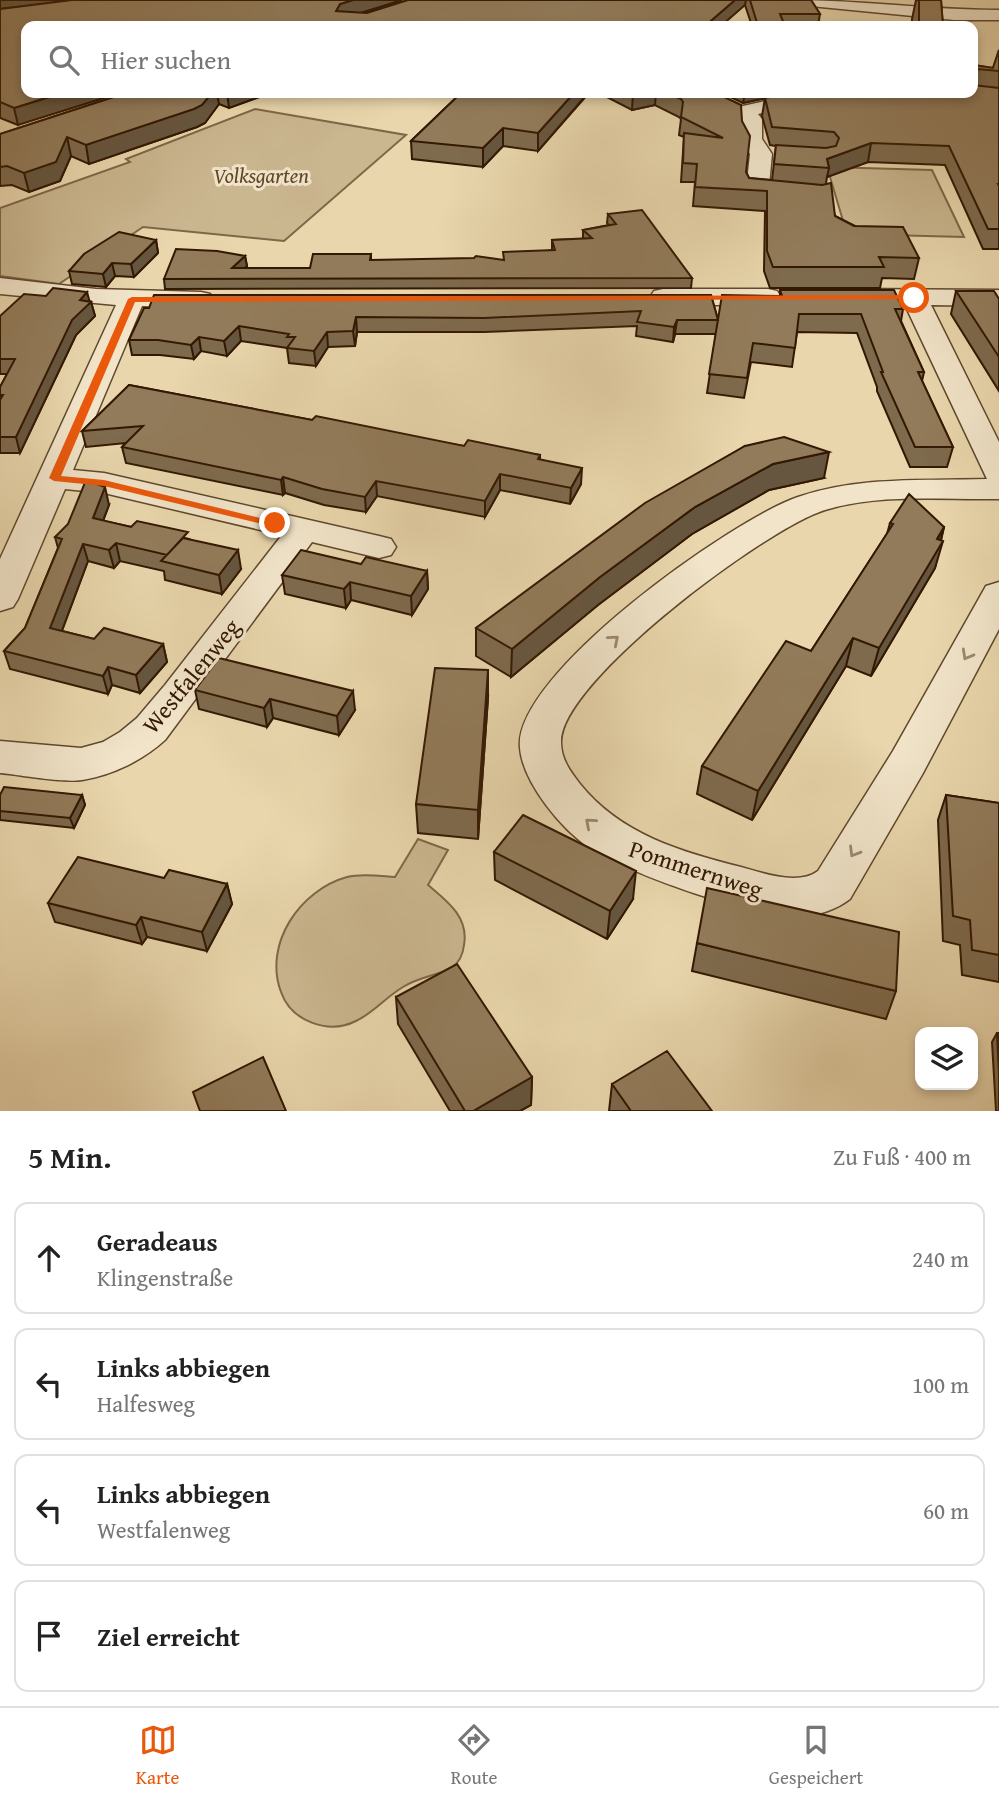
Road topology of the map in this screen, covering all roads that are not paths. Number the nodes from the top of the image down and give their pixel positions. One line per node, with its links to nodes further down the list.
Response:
1 (800, 0): 2 (street)
2 (891, 10): 4 (street); 5 (street)
3 (999, 15): 5 (street)
4 (875, 21)
5 (953, 21)
6 (821, 100): 8 (street)
7 (718, 101): 8 (street)
8 (741, 112): 9 (street)
9 (761, 154): 10 (street); 11 (street)
10 (786, 156)
11 (807, 194)
12 (0, 286): 16 (street)
13 (638, 297): 14 (street)
14 (914, 298): 15 (street); 18 (street)
15 (999, 298)
16 (132, 299): 17 (street); 19 (street)
17 (221, 301)
18 (999, 474)
19 (54, 478): 21 (street); 24 (street)
20 (999, 489): 23 (street, Pommernweg, one-way to 20)
21 (304, 530): 22 (street); 25 (street, Westfalenweg)
22 (379, 547)
23 (999, 594)
24 (0, 599)
25 (0, 757)

